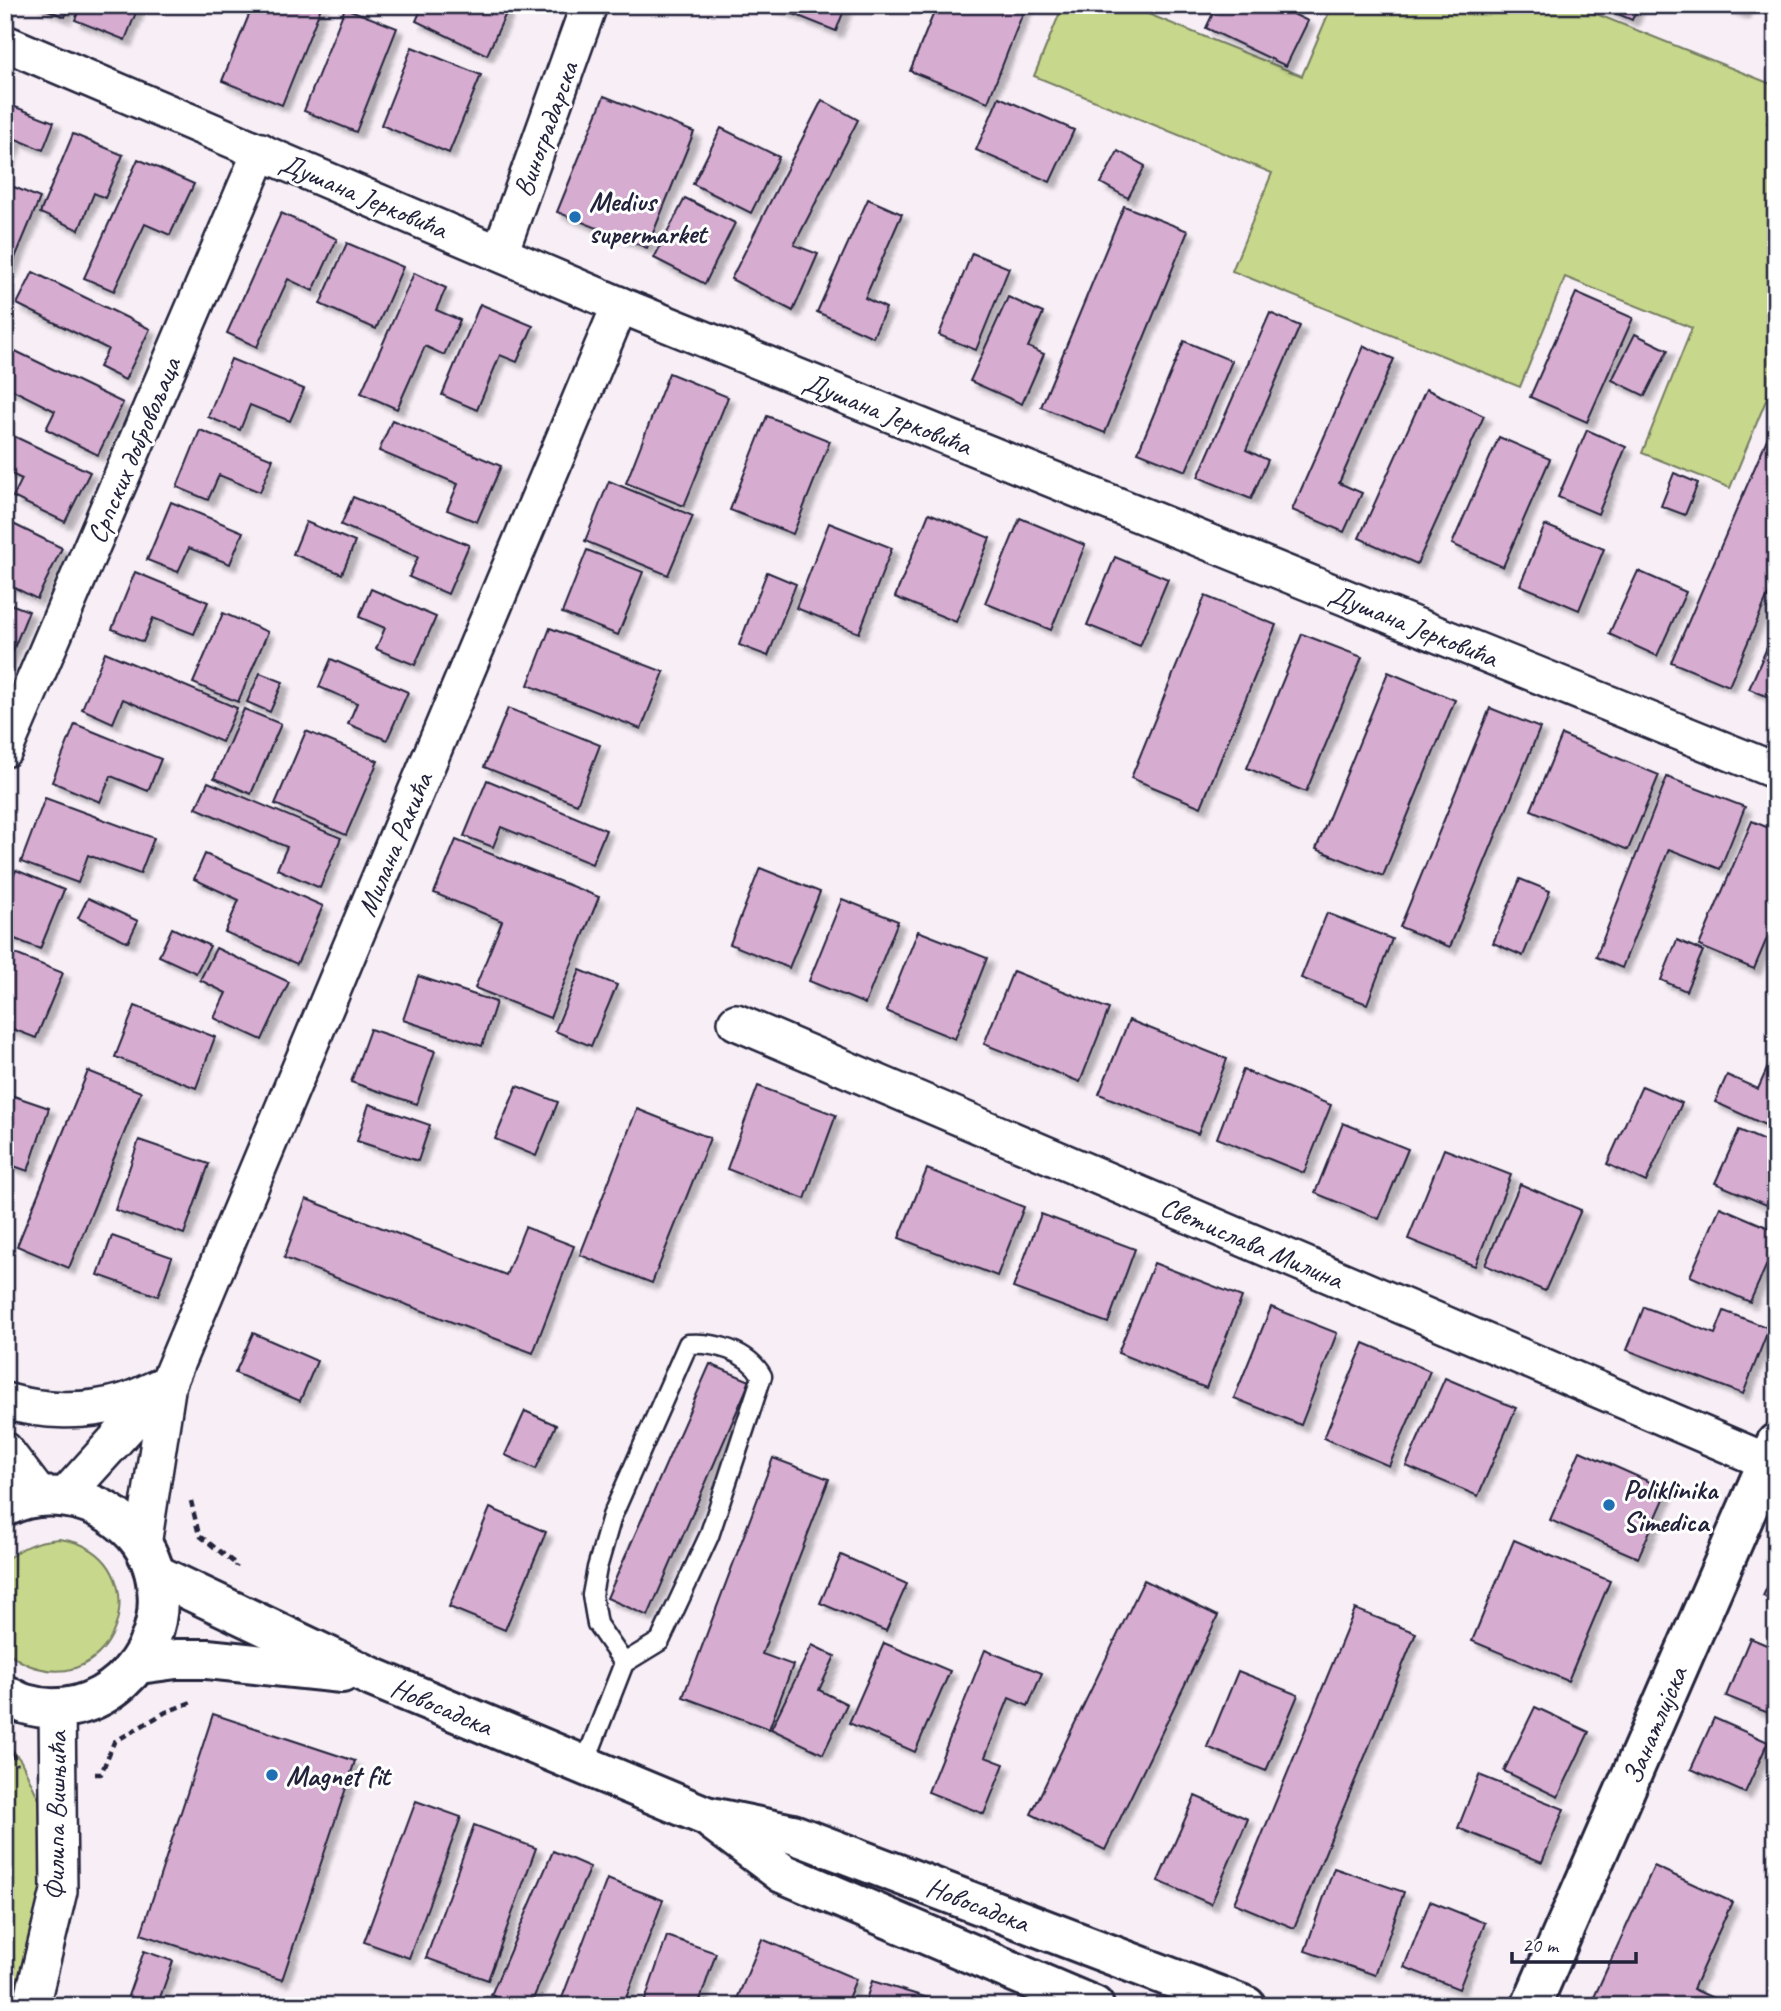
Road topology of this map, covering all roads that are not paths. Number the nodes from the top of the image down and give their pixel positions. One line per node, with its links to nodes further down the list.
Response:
1 (589, 5): 4 (street, Виноградарска)
2 (5, 43): 3 (street, Душана Јерковића)
3 (261, 151): 4 (street, Душана Јерковића); 6 (street, Српских добровољаца)
4 (500, 253): 5 (street, Душана Јерковића)
5 (620, 305): 7 (street, Душана Јерковића); 9 (street, Милана Ракића)
6 (5, 748)
7 (1776, 771)
8 (736, 1022): 12 (street, Светислава Милина)
9 (168, 1383): 10 (street); 13 (street, Милана Ракића); 14 (street, Милана Ракића)
10 (5, 1401)
11 (5, 1450): 13 (street)
12 (1772, 1452): 25 (main road, Занатлијска)
13 (37, 1500): 14 (main road)
14 (149, 1560): 16 (main road); 17 (main road, Новосадска)
15 (624, 1663): 15 (lane); 20 (lane)
16 (139, 1664): 17 (main road, Новосадска); 19 (main road)
17 (372, 1676): 20 (main road, Новосадска)
18 (5, 1695): 19 (main road)
19 (57, 1707): 22 (street, Филипа Вишњића)
20 (584, 1765): 21 (main road, Новосадска)
21 (706, 1816): 23 (main road, Новосадска); 24 (main road, Новосадска)
22 (31, 2006)
23 (1094, 2006)
24 (1246, 2006)
25 (1531, 2006)

